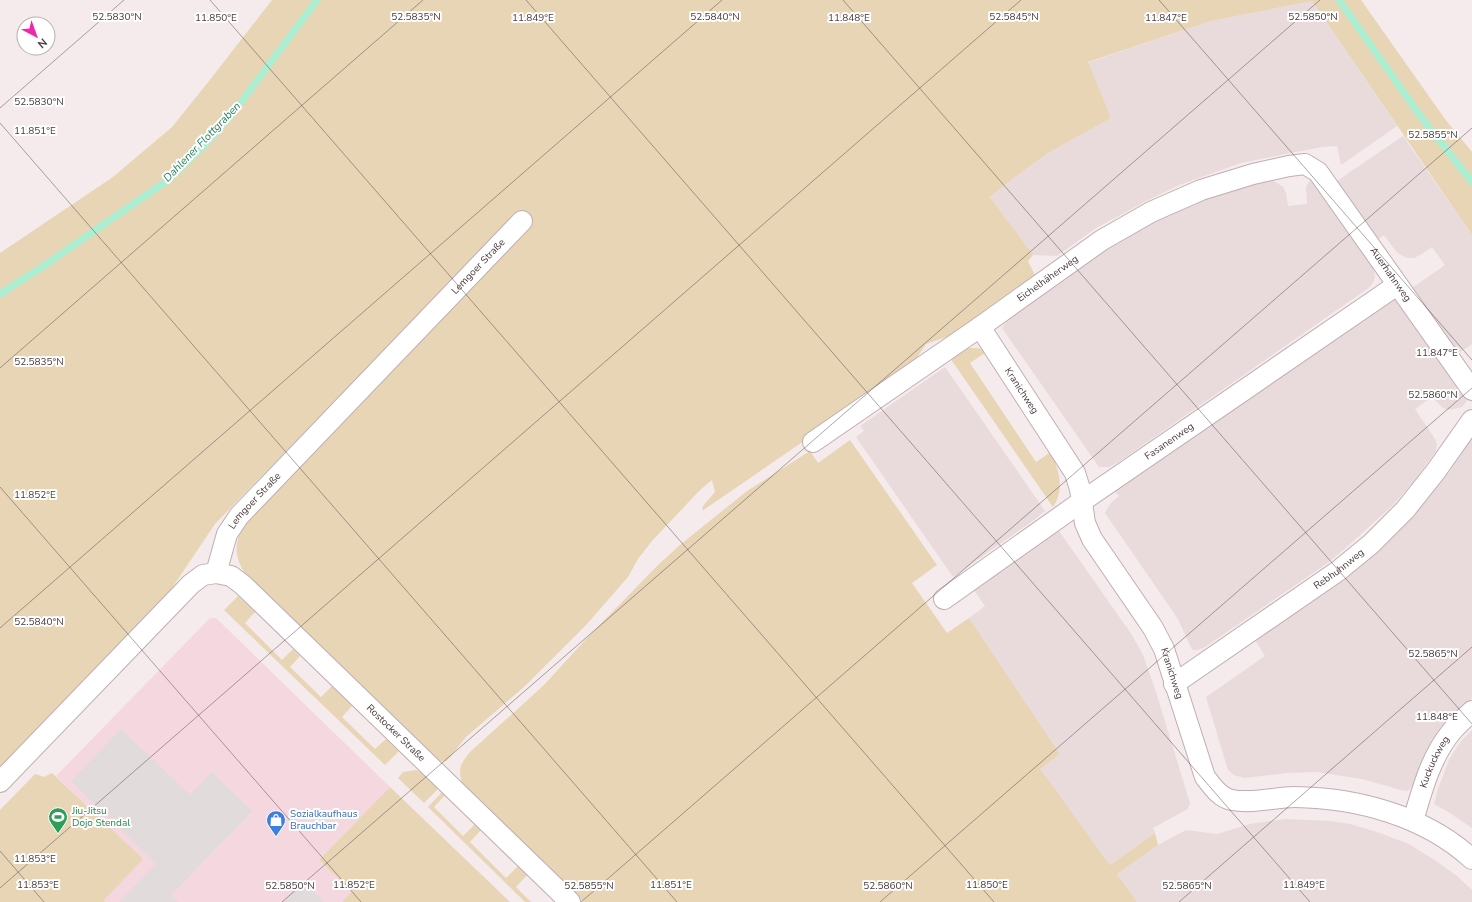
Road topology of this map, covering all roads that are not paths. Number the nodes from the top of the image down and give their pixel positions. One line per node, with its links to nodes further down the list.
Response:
1 (1305, 164): 3 (street, Auerhahnweg); 4 (street, Eichelhäherweg)
2 (522, 221): 9 (street, Lemgoer Straße)
3 (1397, 285): 5 (street, Auerhahnweg); 8 (street, Fasanenweg)
4 (980, 327): 7 (street, Eichelhäherweg); 8 (street, Kranichweg)
5 (1472, 390)
6 (1472, 420): 11 (street, Rebhuhnweg)
7 (813, 442)
8 (1081, 502): 10 (street, Fasanenweg); 11 (street, Kranichweg)
9 (216, 573): 13 (street); 16 (street, Rostocker Straße)
10 (944, 599)
11 (1174, 684): 14 (street, Kranichweg)
12 (1472, 711): 14 (street, Kuckuckweg)
13 (0, 782)
14 (1413, 822): 15 (street, Kranichweg)
15 (1472, 859)
16 (570, 902)

